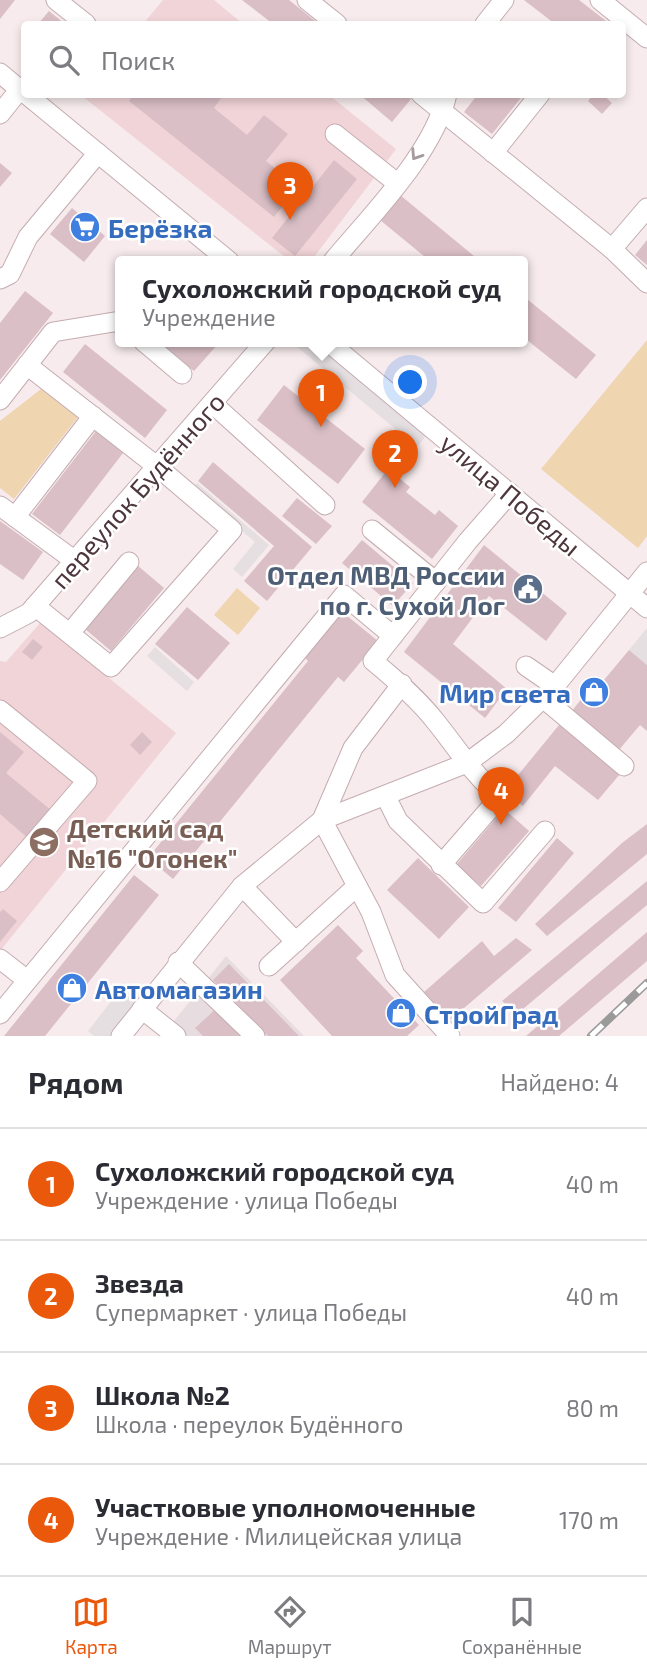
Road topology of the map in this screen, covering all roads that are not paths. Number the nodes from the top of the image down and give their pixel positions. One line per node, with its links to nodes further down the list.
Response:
1 (56, 0): 4 (street)
2 (307, 0): 5 (street)
3 (600, 0): 6 (street)
4 (82, 21)
5 (333, 21)
6 (626, 21)
7 (626, 21): 8 (street)
8 (647, 38)
9 (0, 73): 10 (street)
10 (21, 90)
11 (21, 95): 15 (street)
12 (31, 98): 17 (street)
13 (537, 98): 18 (street)
14 (445, 104): 18 (street); 19 (street, one-way to 19)
15 (0, 114)
16 (335, 134): 19 (street)
17 (97, 153): 22 (street); 24 (street)
18 (493, 153): 21 (street)
19 (397, 183): 23 (street)
20 (647, 208): 21 (street)
21 (612, 249): 25 (street)
22 (223, 256)
23 (337, 256)
24 (0, 279)
25 (647, 283)
26 (115, 322): 30 (street)
27 (150, 347): 31 (street)
28 (261, 347): 33 (street, переулок Будённого)
29 (334, 347): 36 (street, улица Победы)
30 (27, 365): 32 (street); 34 (street)
31 (182, 374)
32 (0, 400)
33 (213, 404): 35 (street, переулок Будённого); 37 (street)
34 (93, 416): 35 (street); 38 (street)
35 (159, 468): 40 (street, переулок Будённого); 48 (street)
36 (510, 493): 43 (street); 44 (street, улица Победы)
37 (326, 505)
38 (8, 512): 40 (street)
39 (372, 530): 43 (street)
40 (75, 561): 45 (street, переулок Будённого)
41 (129, 562): 48 (street)
42 (647, 572): 44 (street)
43 (436, 582): 49 (street)
44 (631, 593): 46 (street, улица Победы); 52 (street)
45 (35, 606): 47 (street, переулок Будённого); 48 (street)
46 (647, 607)
47 (0, 628)
48 (69, 632)
49 (393, 636): 51 (street); 67 (street)
50 (526, 666): 52 (street)
51 (402, 684): 54 (street); 57 (street)
52 (549, 692): 54 (street); 55 (street)
53 (0, 710): 60 (street)
54 (467, 763): 56 (street); 59 (street)
55 (624, 766)
56 (386, 797): 57 (street); 59 (street)
57 (322, 820): 61 (street); 62 (street)
58 (545, 831): 59 (street)
59 (441, 864)
60 (0, 882)
61 (242, 886): 63 (street); 65 (street)
62 (357, 886): 63 (street); 73 (street)
63 (296, 942): 66 (street)
64 (0, 959): 67 (street)
65 (178, 962): 68 (street); 72 (street)
66 (270, 967)
67 (27, 981): 69 (street)
68 (142, 1009): 70 (street); 71 (street)
69 (0, 1014)
70 (121, 1036)
71 (176, 1036)
72 (255, 1036)
73 (450, 1036)

